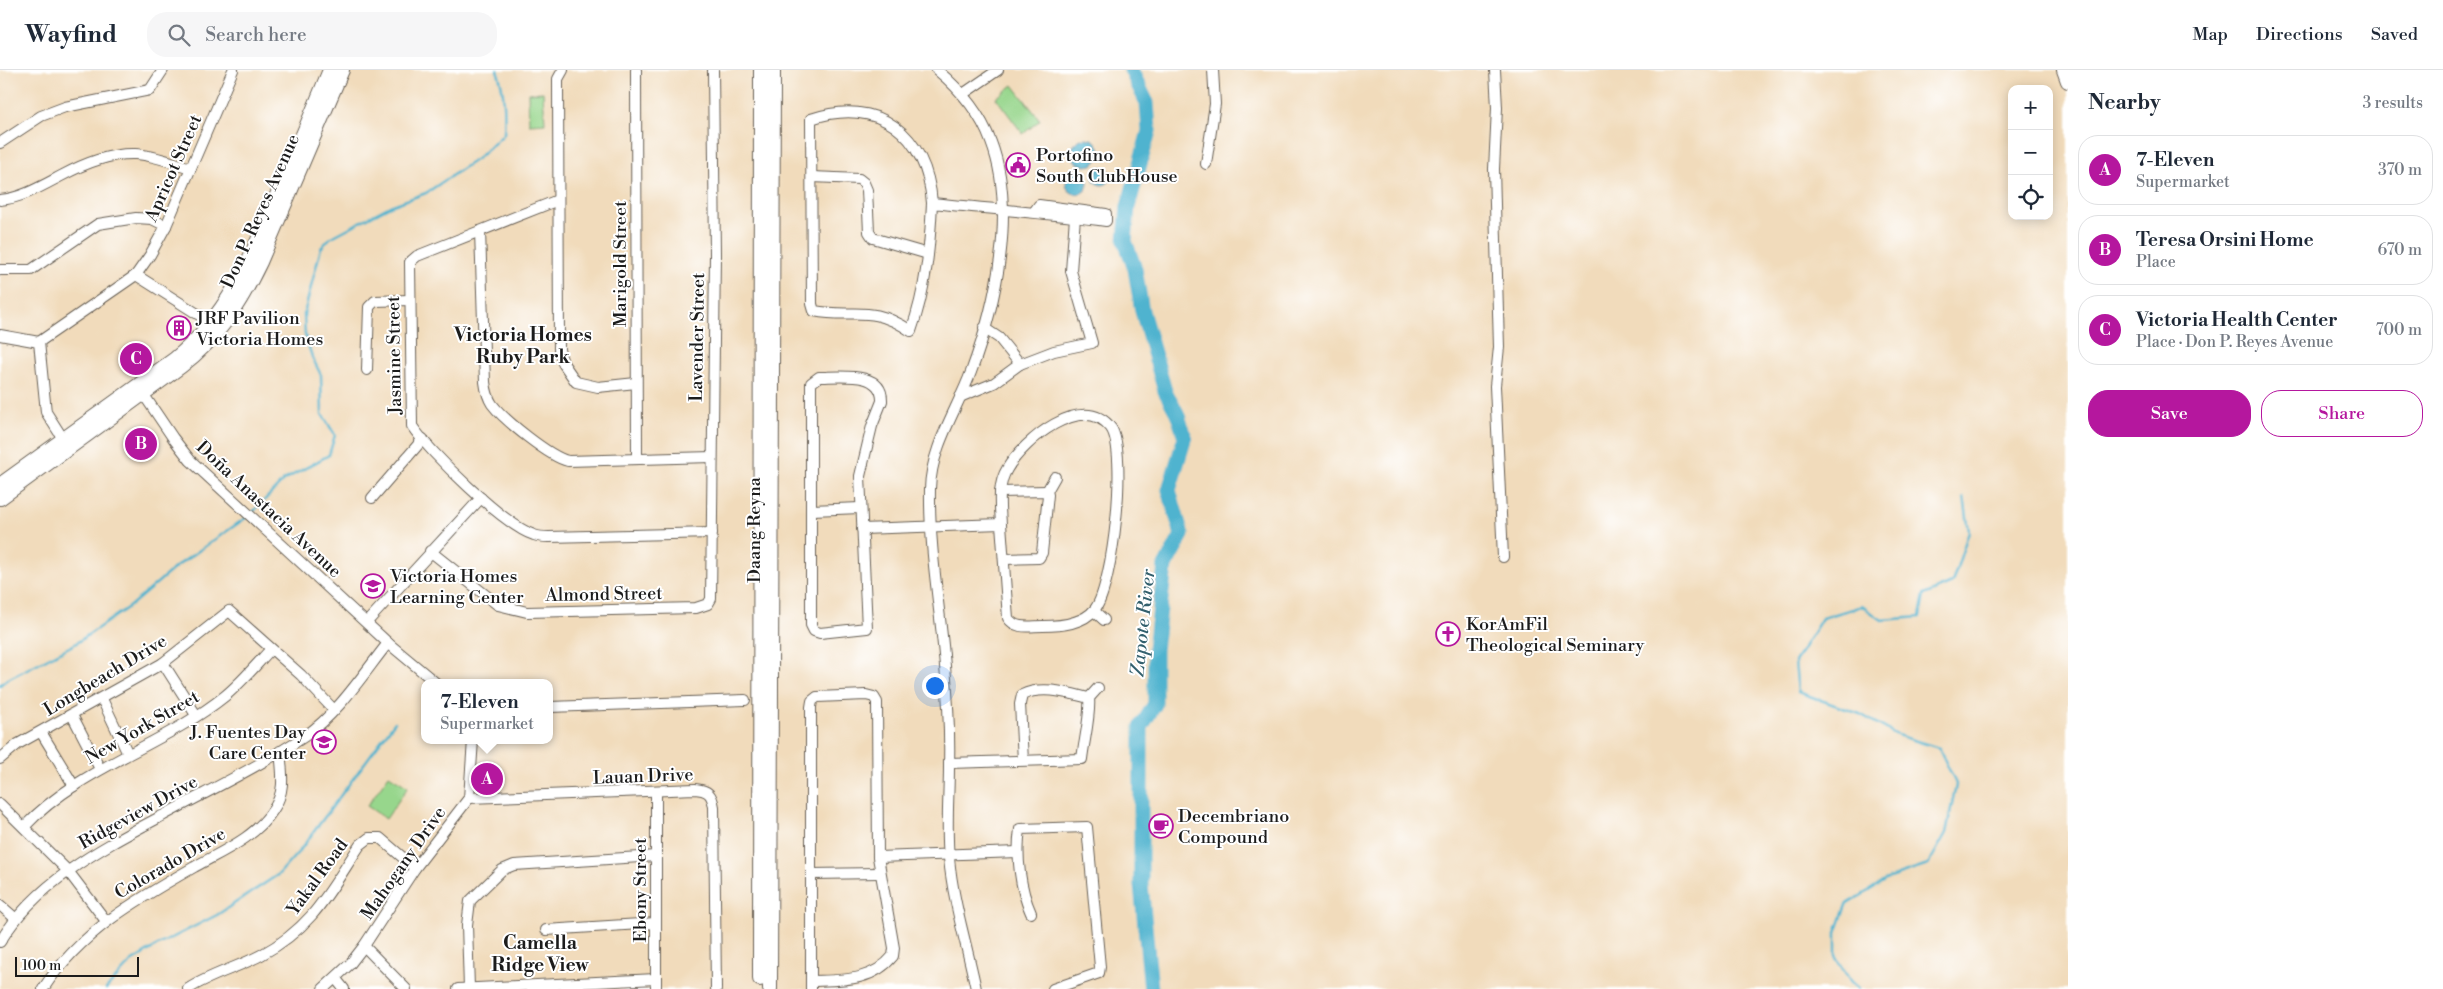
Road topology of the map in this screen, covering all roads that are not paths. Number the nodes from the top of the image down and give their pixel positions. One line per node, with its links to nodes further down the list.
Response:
1 (163, 70): 17 (street)
2 (234, 70): 19 (street, Apricot Street)
3 (330, 70): 33 (main road, Don P. Reyes Avenue)
4 (342, 70): 33 (main road, Don P. Reyes Avenue)
5 (563, 70): 22 (street)
6 (636, 70): 39 (street, Marigold Street)
7 (714, 70): 44 (street, Lavender Street)
8 (761, 70): 71 (main road, Daang Reyna)
9 (772, 70): 71 (main road, Daang Reyna)
10 (937, 70): 16 (street)
11 (998, 70): 16 (street)
12 (1213, 70): 18 (street)
13 (1496, 70): 60 (street)
14 (2064, 70): 15 (main road)
15 (2068, 81)
16 (964, 94): 24 (street)
17 (0, 143)
18 (1206, 164)
19 (191, 168): 21 (street); 27 (street, Apricot Street)
20 (812, 177): 23 (street); 29 (street); 29 (street)
21 (0, 200)
22 (558, 200): 28 (street, Jasmine Street); 39 (street)
23 (932, 203): 24 (street); 29 (street)
24 (1003, 209): 25 (street); 34 (street)
25 (1034, 212): 26 (street); 26 (street)
26 (1075, 217): 37 (street)
27 (166, 226): 30 (street); 31 (street, Apricot Street)
28 (480, 231): 32 (street, Jasmine Street); 45 (street)
29 (928, 254)
30 (0, 270)
31 (136, 275): 33 (street); 36 (street)
32 (410, 300): 38 (street); 42 (street, Jasmine Street)
33 (216, 326): 40 (main road, Don P. Reyes Avenue)
34 (984, 328): 37 (street); 41 (street)
35 (0, 335): 36 (street)
36 (39, 342): 43 (street)
37 (1020, 364): 41 (street)
38 (367, 370)
39 (636, 383): 45 (street, Marigold Street)
40 (141, 391): 43 (main road, Don P. Reyes Avenue); 65 (street, Doña Anastacia Avenue)
41 (960, 397): 56 (street)
42 (423, 439): 51 (street); 52 (street, Jasmine Street)
43 (66, 444): 47 (main road, Don P. Reyes Avenue); 50 (main road, Don P. Reyes Avenue)
44 (712, 457): 45 (street); 58 (street, Lavender Street)
45 (637, 458)
46 (1055, 477): 48 (street)
47 (0, 484)
48 (1047, 491): 49 (street); 61 (street)
49 (1000, 492): 55 (street); 63 (street)
50 (0, 498)
51 (372, 498)
52 (481, 498): 58 (street, Jasmine Street); 59 (street)
53 (860, 508): 54 (street); 54 (street); 57 (street)
54 (812, 510): 57 (street)
55 (1002, 524): 56 (street); 61 (street)
56 (932, 528): 57 (street); 85 (street)
57 (862, 530)
58 (712, 533): 62 (street, Lavender Street)
59 (430, 551): 62 (street, Almond Street); 65 (street)
60 (1503, 557)
61 (1004, 559): 63 (street)
62 (708, 604)
63 (1094, 611): 64 (street)
64 (1104, 620)
65 (367, 622): 66 (street, Doña Anastacia Avenue)
66 (388, 643): 69 (street, Doña Anastacia Avenue); 76 (street, Ridgeview Drive)
67 (270, 649): 68 (street, Longbeach Drive); 76 (street, Longbeach Drive); 78 (street, New York Street)
68 (163, 663): 73 (street, Longbeach Drive); 78 (street)
69 (431, 679)
70 (1098, 688): 72 (street)
71 (766, 694): 119 (main road, Daang Reyna); 120 (main road, Daang Reyna)
72 (1089, 698): 84 (street); 84 (street)
73 (102, 699): 77 (street, Longbeach Drive); 82 (street)
74 (746, 700): 75 (street)
75 (553, 707)
76 (334, 710): 81 (street, Ridgeview Drive)
77 (72, 715): 79 (street, Longbeach Drive); 86 (street)
78 (196, 715): 82 (street, New York Street)
79 (41, 732): 83 (street, Longbeach Drive); 87 (street)
80 (473, 744): 89 (street, Mahogany Drive)
81 (280, 751): 97 (street, Ridgeview Drive); 103 (street, Colorado Drive)
82 (128, 754): 86 (street, New York Street)
83 (0, 759)
84 (1023, 761): 85 (street)
85 (949, 763): 93 (street)
86 (100, 769): 87 (street, New York Street)
87 (74, 786): 91 (street, New York Street)
88 (656, 791): 89 (street, Lauan Drive); 94 (street, Ebony Street); 118 (street, Lauan Drive)
89 (469, 798): 96 (street, Mahogany Drive)
90 (0, 804): 91 (street)
91 (24, 827): 97 (street)
92 (1018, 852): 93 (street); 101 (street); 122 (street)
93 (948, 854): 95 (street); 121 (street)
94 (656, 856): 104 (street, Ebony Street); 111 (street)
95 (878, 857): 98 (street); 99 (street)
96 (415, 868): 107 (street, Mahogany Drive); 113 (street, Yakal Road)
97 (68, 871): 102 (street, Ridgeview Drive); 103 (street)
98 (880, 873): 99 (street); 110 (street)
99 (811, 874): 110 (street)
100 (0, 905): 102 (street)
101 (1031, 913)
102 (16, 919): 106 (street, Ridgeview Drive)
103 (106, 921): 112 (street, Colorado Drive)
104 (656, 923): 105 (street); 109 (street, Ebony Street)
105 (546, 930)
106 (0, 942)
107 (364, 946): 108 (street, Mahogany Drive); 116 (street)
108 (336, 979): 114 (street, Mahogany Drive); 115 (street)
109 (656, 984): 111 (street)
110 (811, 985)
111 (470, 988): 117 (street)
112 (43, 989)
113 (188, 989)
114 (323, 989)
115 (344, 989)
116 (406, 989)
117 (458, 989)
118 (716, 989)
119 (760, 989)
120 (770, 989)
121 (976, 989)
122 (1052, 989)

